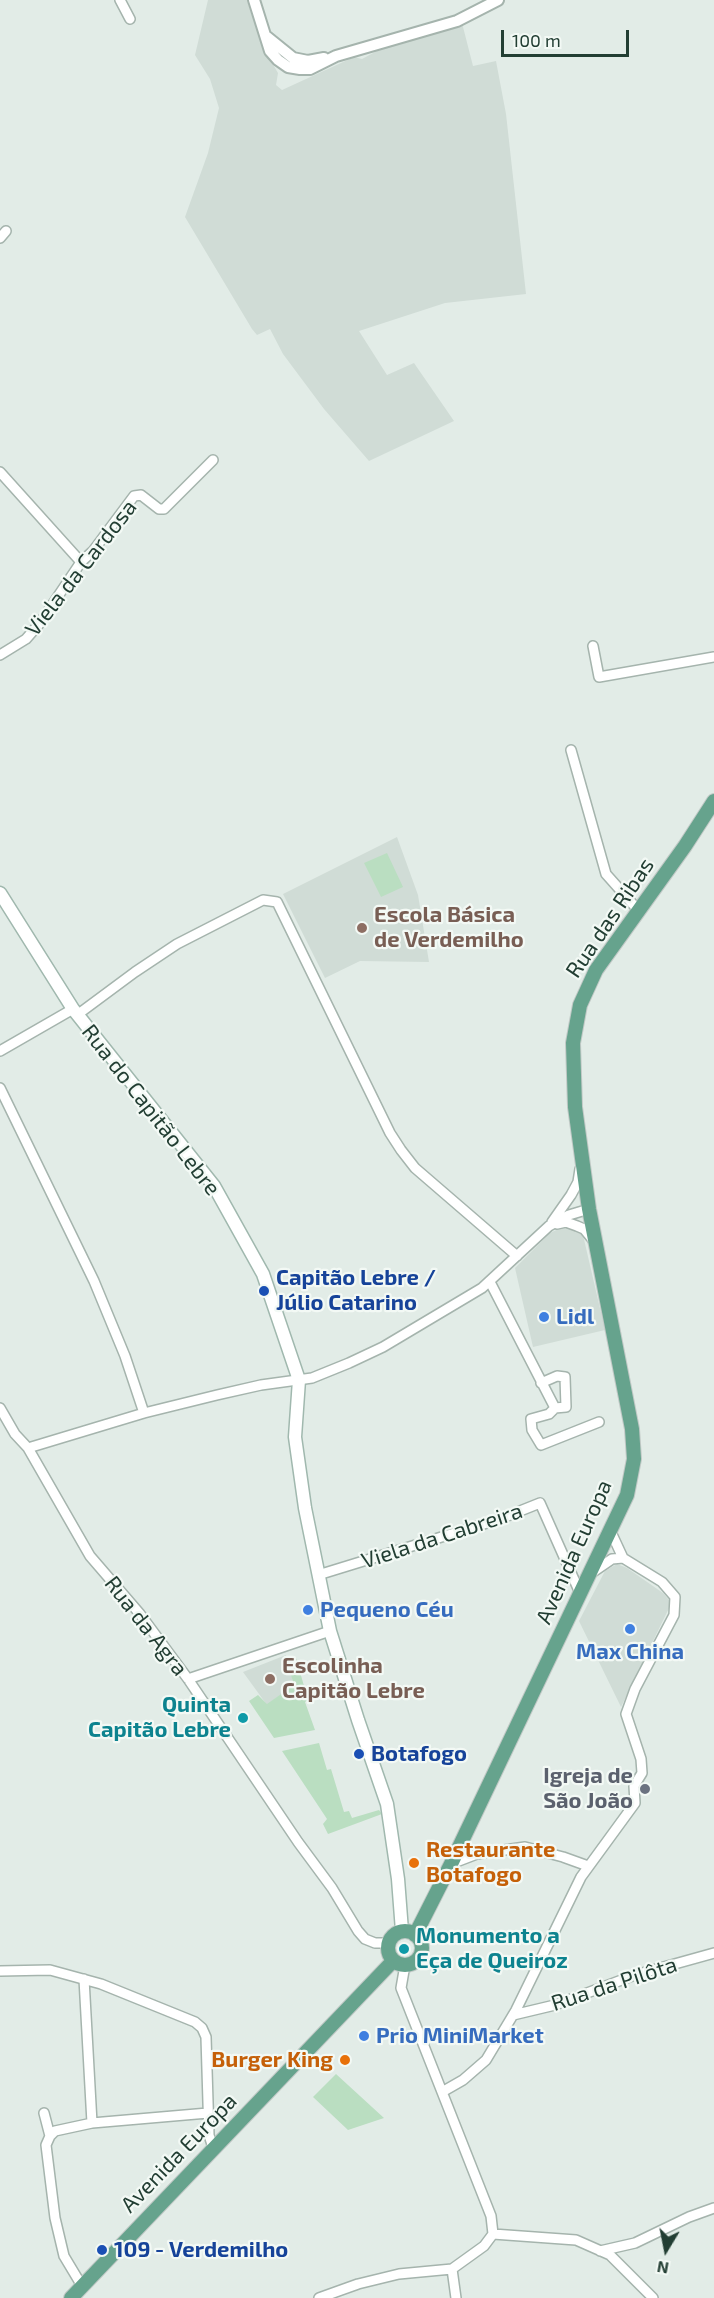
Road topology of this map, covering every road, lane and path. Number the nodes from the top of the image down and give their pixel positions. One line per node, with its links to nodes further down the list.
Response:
1 (120, 0): 4 (street)
2 (254, 0): 3 (street)
3 (498, 0)
4 (130, 19)
5 (213, 460): 7 (street, Viela da Cardosa)
6 (0, 472): 7 (street)
7 (81, 562): 9 (street, Viela da Cardosa)
8 (593, 646): 10 (street)
9 (0, 655)
10 (714, 657)
11 (571, 750): 14 (street)
12 (714, 801): 14 (main road, Rua das Ribas)
13 (0, 893): 15 (main road, Rua do Capitão Lebre)
14 (638, 910): 18 (main road, Rua das Ribas)
15 (75, 1012): 16 (street); 23 (street); 25 (main road, Rua do Capitão Lebre)
16 (0, 1051)
17 (0, 1088): 29 (street)
18 (582, 1159): 19 (street); 20 (main road, Avenida Europa)
19 (564, 1206): 20 (street); 21 (street)
20 (589, 1209): 21 (street); 22 (main road, Avenida Europa)
21 (549, 1226): 22 (street); 23 (street)
22 (594, 1242): 32 (main road, Avenida Europa)
23 (518, 1256): 24 (street)
24 (490, 1282): 25 (street); 26 (street)
25 (299, 1380): 29 (street); 34 (main road, Rua do Capitão Lebre)
26 (541, 1383): 28 (street); 28 (street)
27 (0, 1408): 31 (street, Rua da Agra)
28 (555, 1408): 30 (street)
29 (144, 1413): 31 (street)
30 (599, 1422)
31 (28, 1448): 38 (street, Rua da Agra)
32 (610, 1530): 33 (street); 35 (main road, Avenida Europa)
33 (623, 1558): 35 (street); 40 (street)
34 (318, 1575): 36 (street, Viela da Cabreira); 37 (main road, Rua do Capitão Lebre)
35 (588, 1576): 36 (main road, Avenida Europa)
36 (580, 1593): 39 (main road, Avenida Europa)
37 (330, 1630): 38 (street); 41 (main road, Rua do Capitão Lebre)
38 (188, 1679): 42 (street, Rua da Agra)
39 (451, 1864): 40 (street); 41 (main road, Avenida Europa)
40 (588, 1866): 47 (street)
41 (408, 1933): 42 (main road, Avenida Europa); 44 (main road, Avenida Europa)
42 (389, 1943): 44 (main road)
43 (714, 1953): 47 (street, Rua da Pilôta)
44 (399, 1963): 48 (street); 53 (main road, Avenida Europa)
45 (0, 1971): 46 (street)
46 (84, 1979): 50 (street); 51 (street)
47 (513, 2014): 48 (street)
48 (442, 2092): 55 (street)
49 (44, 2113): 52 (street)
50 (208, 2113): 51 (street); 53 (street)
51 (92, 2122): 52 (street)
52 (50, 2136): 58 (street)
53 (213, 2148): 58 (main road, Avenida Europa)
54 (714, 2208): 56 (street)
55 (493, 2234): 56 (street); 57 (street)
56 (600, 2251): 62 (street)
57 (452, 2269): 60 (street); 61 (street)
58 (82, 2286): 59 (main road, Avenida Europa)
59 (71, 2298)
60 (319, 2298)
61 (456, 2298)
62 (653, 2298)

